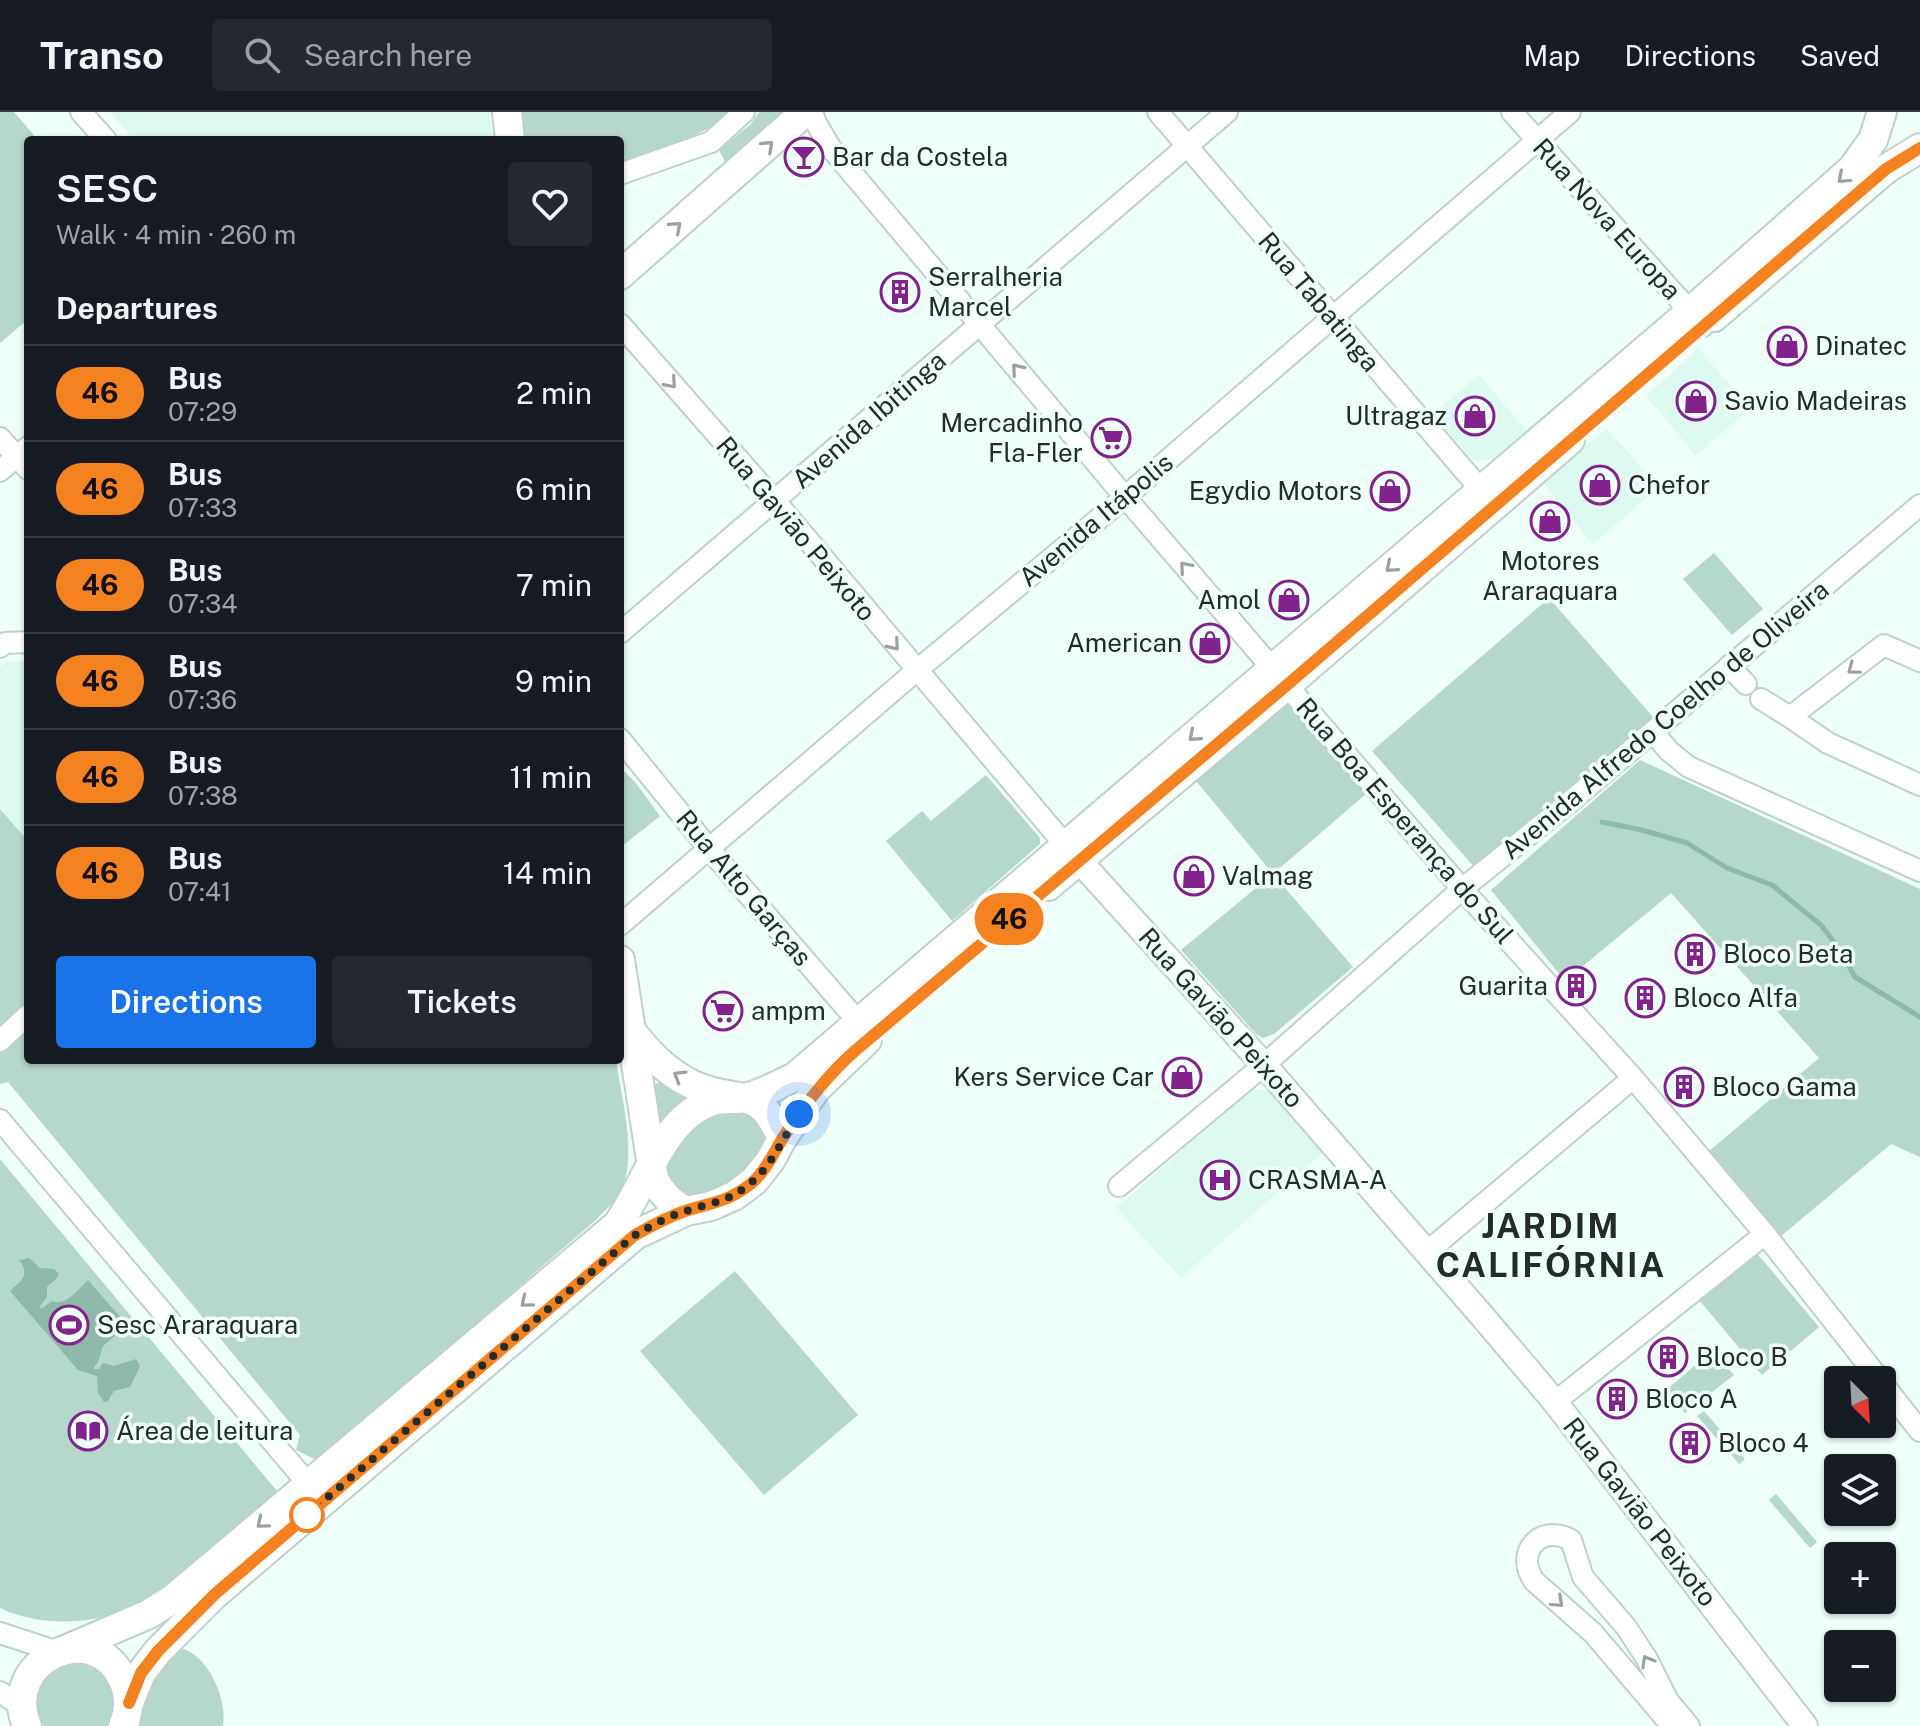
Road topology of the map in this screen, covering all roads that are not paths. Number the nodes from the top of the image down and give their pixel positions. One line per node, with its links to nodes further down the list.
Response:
1 (81, 112): 11 (street)
2 (507, 112): 12 (main road)
3 (744, 112): 17 (street)
4 (805, 112): 18 (main road, one-way to 4)
5 (812, 112): 21 (street, Rua Boa Esperança do Sul)
6 (1158, 112): 15 (street, Rua Tabatinga)
7 (1227, 112): 15 (street, Avenida Ibitinga)
8 (1512, 112): 13 (street, Rua Nova Europa)
9 (1570, 112): 13 (street, Avenida Itápolis)
10 (1884, 112): 14 (main road); 20 (main road, one-way to 20)
11 (102, 136)
12 (510, 136)
13 (1537, 140): 19 (street, Avenida Itápolis); 20 (street, Rua Nova Europa)
14 (1920, 142)
15 (1188, 147): 19 (street, Rua Tabatinga); 21 (street, Avenida Ibitinga)
16 (1920, 148): 20 (main road)
17 (624, 173)
18 (624, 271)
19 (1332, 319): 26 (street, Rua Tabatinga); 27 (street, Avenida Itápolis)
20 (1696, 319): 26 (main road); 36 (main road)
21 (980, 325): 27 (street, Rua Boa Esperança do Sul, one-way to 21); 28 (street, Avenida Ibitinga)
22 (624, 329): 28 (street, Rua Gavião Peixoto, one-way to 28)
23 (0, 438): 24 (street)
24 (24, 457): 25 (street)
25 (0, 471)
26 (1481, 490): 36 (main road, one-way to 36)
27 (1125, 497): 35 (street, Avenida Itápolis); 36 (street, Rua Boa Esperança do Sul, one-way to 27)
28 (775, 501): 30 (street, Avenida Ibitinga); 35 (street, Rua Gavião Peixoto, one-way to 35)
29 (1918, 508): 34 (street, Avenida Alfredo Coelho de Oliveira)
30 (624, 630)
31 (24, 642): 32 (street)
32 (0, 647)
33 (1920, 661): 37 (street, one-way to 37)
34 (1729, 666): 37 (street); 38 (street, Avenida Alfredo Coelho de Oliveira)
35 (916, 671): 41 (street, Avenida Itápolis); 42 (street, Rua Gavião Peixoto)
36 (1280, 677): 42 (main road); 44 (street, Rua Boa Esperança do Sul)
37 (1790, 717): 40 (street)
38 (1653, 732): 43 (street); 44 (street, Avenida Alfredo Coelho de Oliveira)
39 (624, 744): 41 (street, Rua Alto Garças)
40 (1920, 785)
41 (710, 850): 45 (street, Avenida Itápolis); 49 (street, Rua Alto Garças)
42 (1072, 853): 49 (main road); 51 (street, Rua Gavião Peixoto)
43 (1920, 871)
44 (1462, 889): 51 (street, Avenida Alfredo Coelho de Oliveira); 52 (street, Rua Boa Esperança do Sul)
45 (624, 922)
46 (624, 990): 48 (main road)
47 (24, 1019): 50 (street)
48 (629, 1027): 53 (main road, one-way to 48); 56 (main road)
49 (865, 1030): 53 (main road); 55 (main road)
50 (0, 1041)
51 (1264, 1065): 57 (street, Avenida Alfredo Coelho de Oliveira); 60 (street, Rua Gavião Peixoto)
52 (1633, 1078): 59 (street, Rua Boa Esperança do Sul); 60 (street)
53 (745, 1098): 55 (main road); 56 (main road)
54 (0, 1120): 65 (street)
55 (782, 1139): 58 (main road)
56 (651, 1163): 58 (main road); 65 (main road, one-way to 65)
57 (1119, 1186)
58 (686, 1211): 70 (main road)
59 (1765, 1234): 61 (street, Rua Boa Esperança do Sul); 63 (street)
60 (1427, 1252): 63 (street, Rua Gavião Peixoto)
61 (1869, 1366)
62 (1896, 1400): 64 (street, Rua Boa Esperança do Sul)
63 (1555, 1402): 73 (street, Rua Gavião Peixoto)
64 (1920, 1431)
65 (309, 1485): 67 (main road, one-way to 67)
66 (0, 1633): 67 (street)
67 (62, 1651): 69 (main road); 70 (main road)
68 (1663, 1705): 68 (street, one-way to 68); 71 (street); 72 (street)
69 (17, 1713)
70 (126, 1714)
71 (1672, 1726)
72 (1689, 1726)
73 (1805, 1726)

